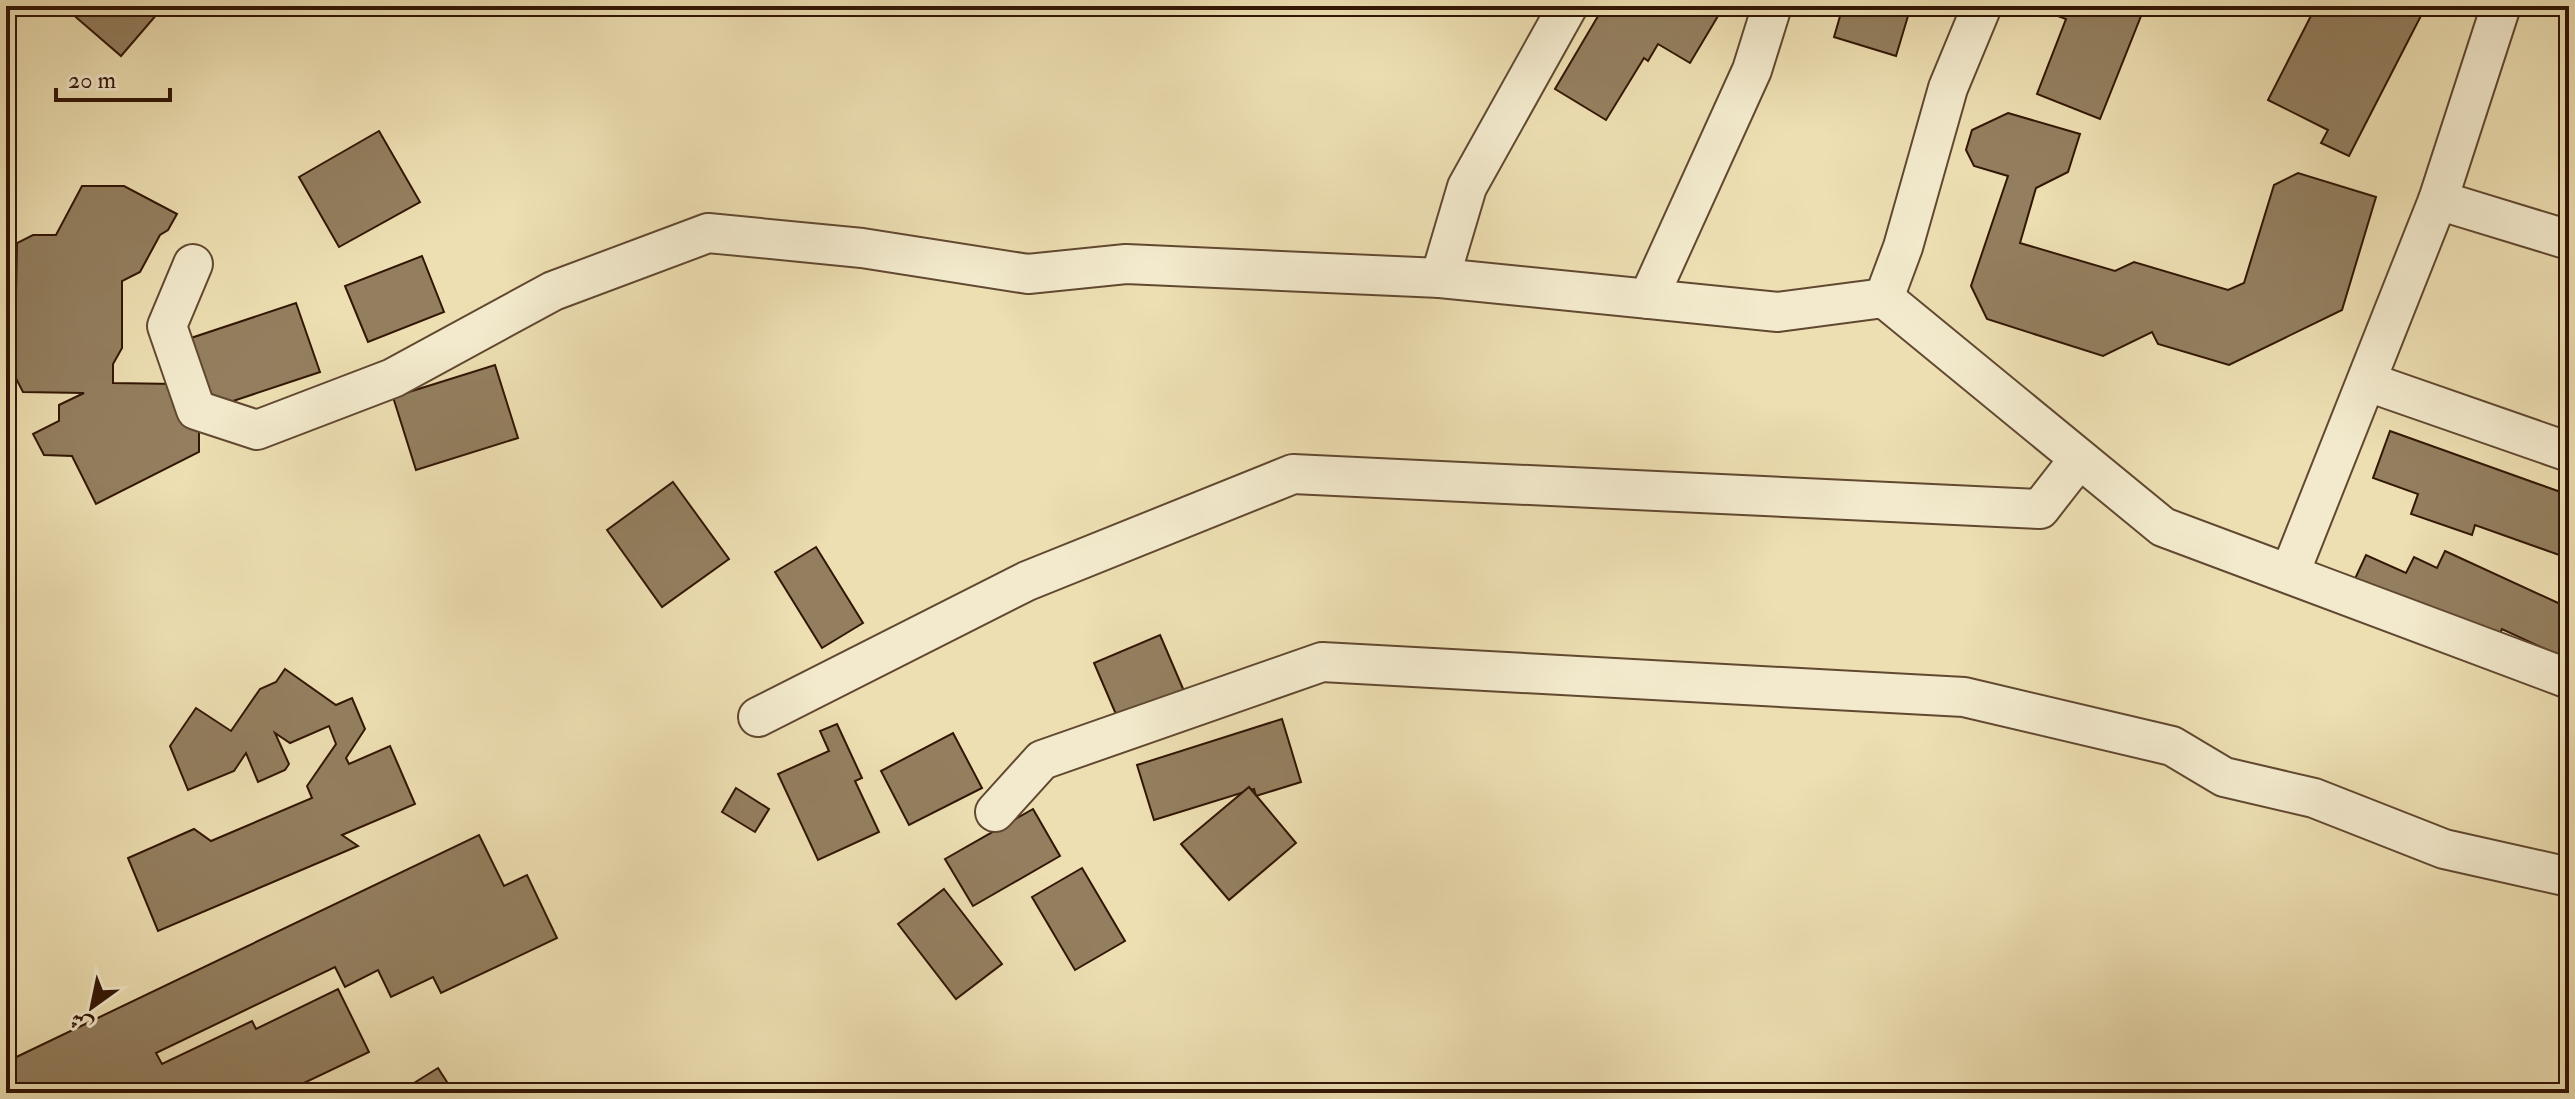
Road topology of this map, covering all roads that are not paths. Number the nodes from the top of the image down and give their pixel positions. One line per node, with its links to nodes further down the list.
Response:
1 (1568, 6): 8 (street)
2 (1772, 6): 10 (street)
3 (1982, 6): 9 (street)
4 (2501, 6): 5 (street)
5 (2438, 200): 6 (street); 11 (street)
6 (2569, 240)
7 (193, 264): 8 (street)
8 (1440, 278): 10 (street)
9 (1884, 298): 10 (street); 13 (street)
10 (1648, 299)
11 (2368, 382): 12 (street); 14 (street)
12 (2569, 452)
13 (2079, 459): 14 (street); 16 (street)
14 (2290, 573): 15 (street)
15 (2569, 679)
16 (758, 717)
17 (995, 812): 18 (street)
18 (2569, 877)

